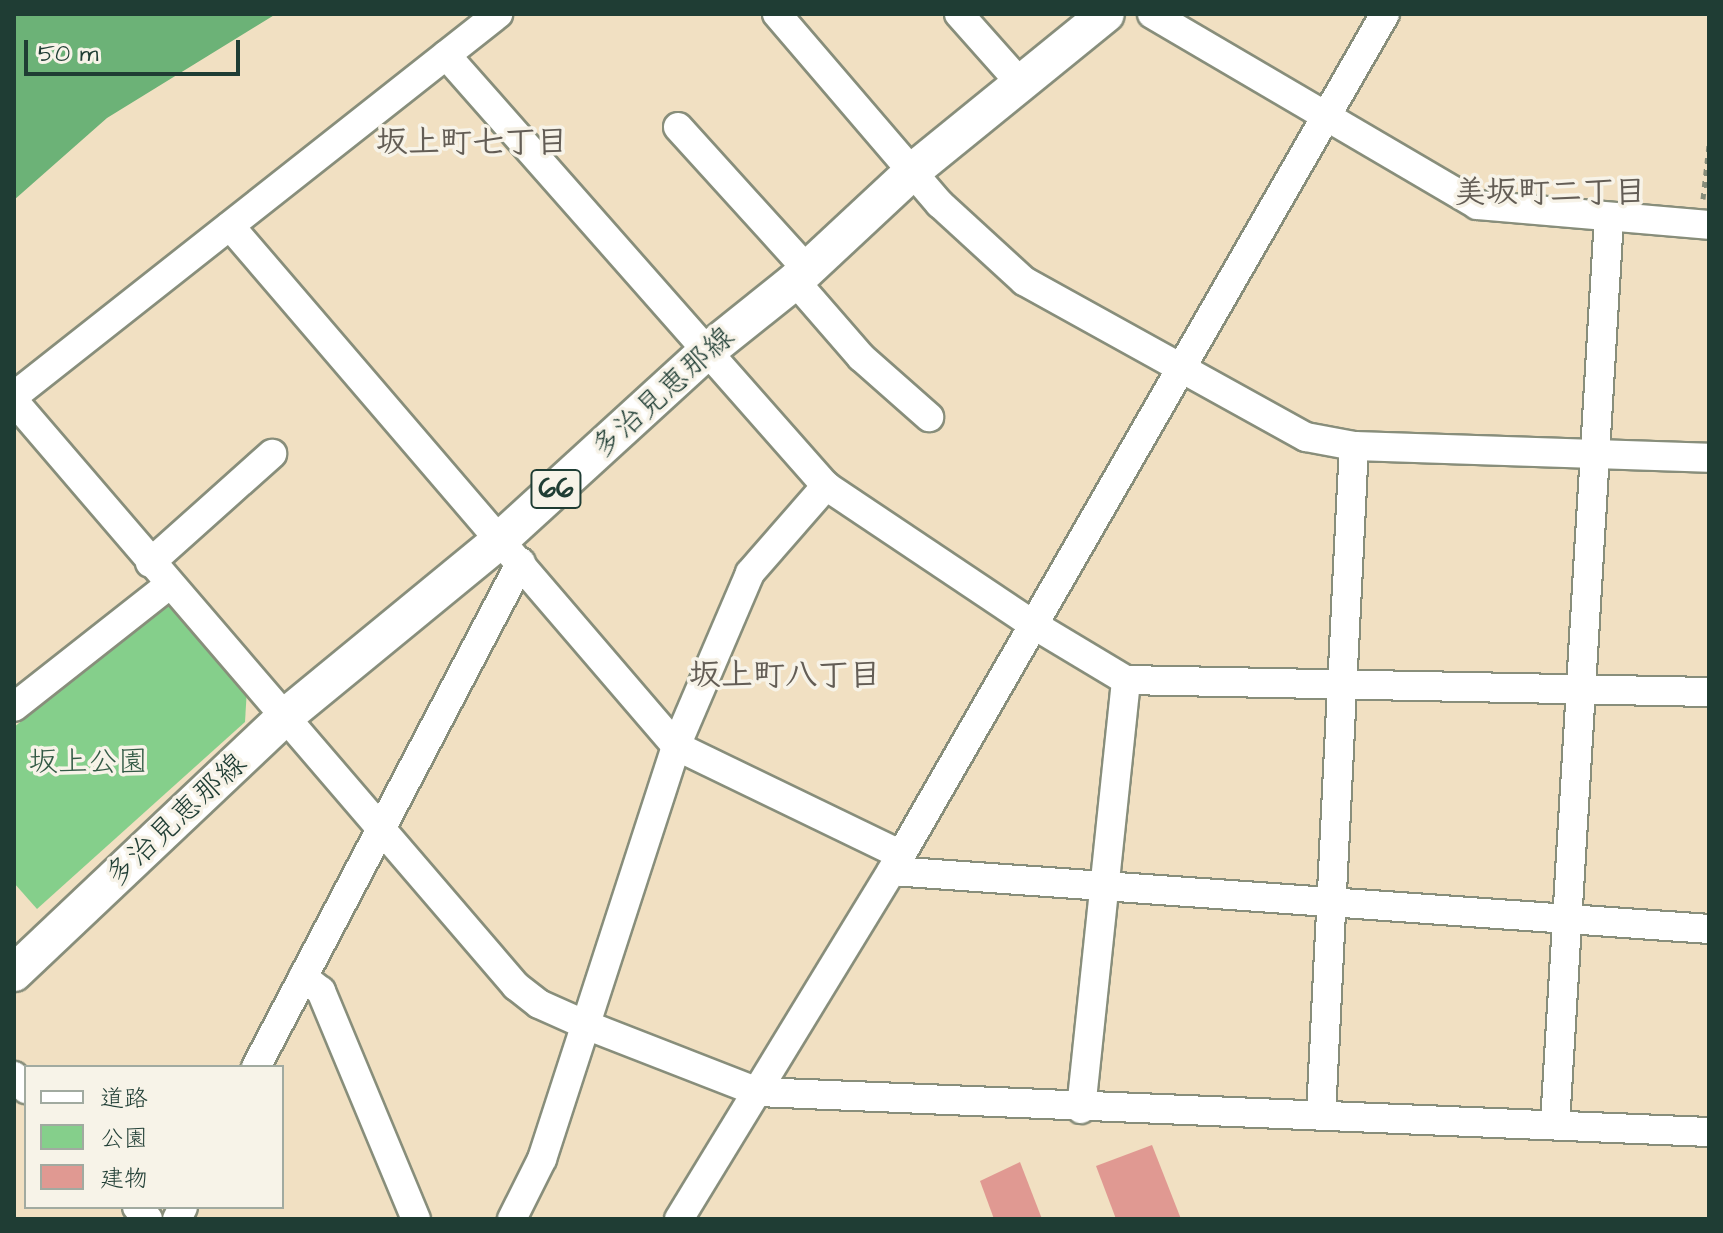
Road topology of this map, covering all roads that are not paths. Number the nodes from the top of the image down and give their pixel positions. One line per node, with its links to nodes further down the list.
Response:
1 (777, 14): 11 (street)
2 (959, 14): 8 (street)
3 (1106, 14): 8 (main road, 多治見恵那線 / 66)
4 (1152, 14): 9 (street)
5 (1385, 14): 9 (street)
6 (485, 18): 7 (street)
7 (446, 55): 14 (street); 16 (street)
8 (1022, 85): 11 (main road, 多治見恵那線 / 66)
9 (1326, 116): 12 (street); 17 (street)
10 (678, 127): 15 (street)
11 (914, 170): 15 (main road, 多治見恵那線 / 66); 17 (street)
12 (1609, 218): 13 (street); 22 (street)
13 (1704, 225)
14 (230, 226): 18 (street); 25 (street)
15 (801, 275): 16 (main road, 多治見恵那線 / 66); 19 (street)
16 (705, 353): 24 (street); 25 (main road, 多治見恵那線 / 66)
17 (1179, 370): 20 (street); 28 (street)
18 (14, 399): 26 (street)
19 (929, 417)
20 (1354, 446): 22 (street); 30 (street)
21 (272, 454): 26 (street)
22 (1594, 454): 23 (street); 31 (street)
23 (1709, 458)
24 (826, 486): 28 (street); 35 (street)
25 (511, 551): 34 (main road, 多治見恵那線 / 66); 35 (street); 36 (street)
26 (150, 563): 27 (street)
27 (168, 586): 33 (street); 34 (street)
28 (1034, 625): 29 (street); 37 (street)
29 (1126, 680): 30 (street); 38 (street)
30 (1341, 680): 31 (street); 39 (street)
31 (1579, 687): 32 (street); 40 (street)
32 (1709, 692)
33 (14, 707)
34 (286, 716): 36 (street); 42 (main road, 多治見恵那線 / 66)
35 (676, 746): 37 (street); 44 (street)
36 (381, 826): 43 (street); 44 (street)
37 (896, 863): 38 (street); 46 (street)
38 (1104, 886): 39 (street); 47 (street)
39 (1330, 904): 40 (street); 48 (street)
40 (1564, 921): 41 (street); 49 (street)
41 (1709, 929)
42 (14, 973)
43 (303, 977): 45 (street); 51 (street)
44 (586, 1025): 46 (street); 52 (street)
45 (257, 1065)
46 (758, 1092): 47 (street); 53 (street)
47 (1081, 1109): 48 (street)
48 (1321, 1115): 49 (street)
49 (1555, 1124): 50 (street)
50 (1709, 1132)
51 (416, 1219)
52 (512, 1219)
53 (679, 1219)

